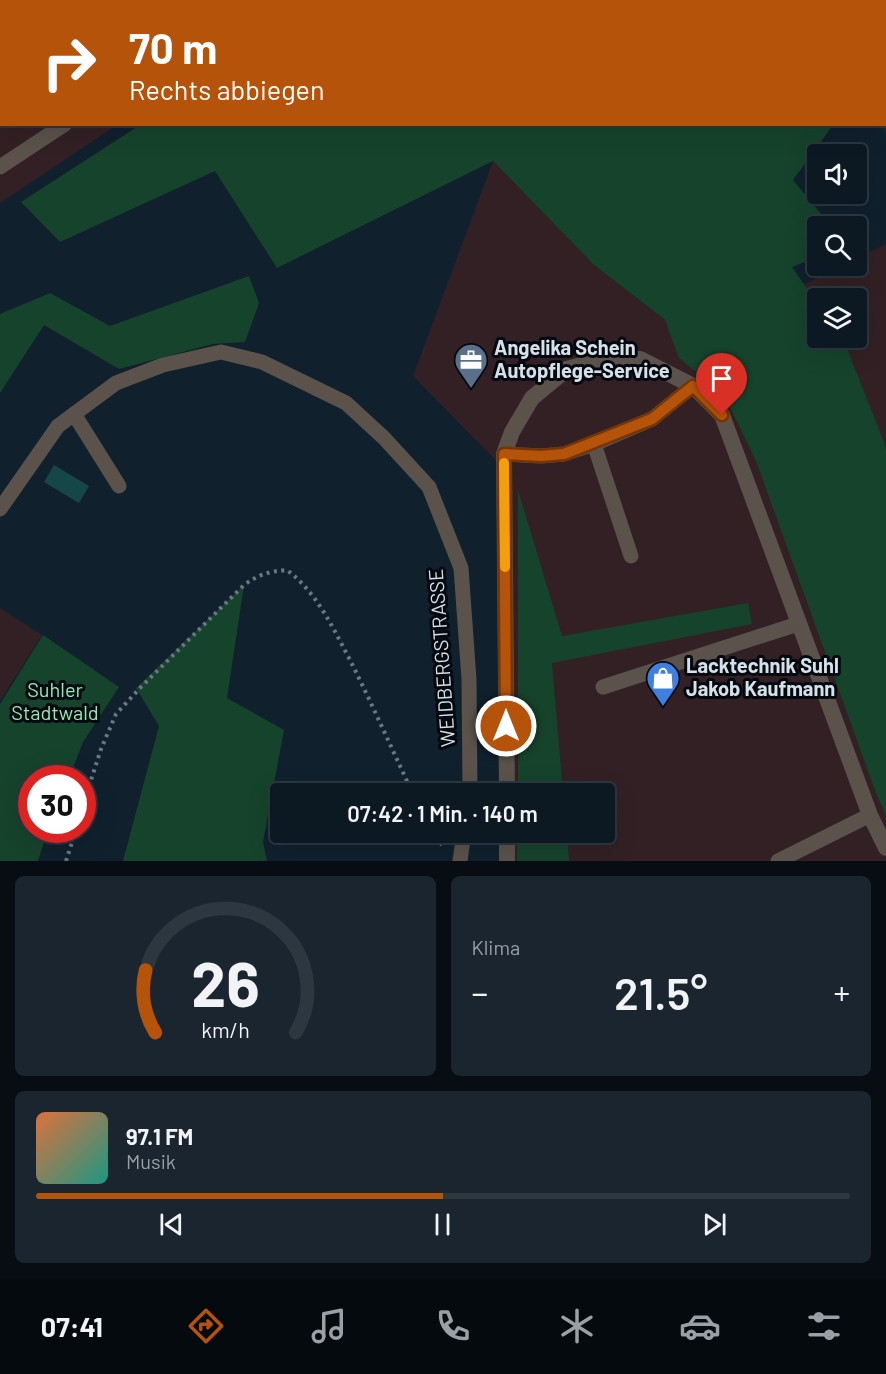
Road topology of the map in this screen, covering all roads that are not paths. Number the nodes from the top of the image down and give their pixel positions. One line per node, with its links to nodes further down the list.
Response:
1 (62, 126): 2 (lane)
2 (0, 167)
3 (693, 386): 5 (lane); 6 (street); 10 (street)
4 (74, 414): 7 (lane); 8 (lane, WEIDBERGSTRASSE); 12 (lane, WEIDBERGSTRASSE)
5 (594, 444): 6 (lane); 9 (lane)
6 (504, 454): 13 (street)
7 (119, 486)
8 (0, 509)
9 (631, 556)
10 (798, 624): 11 (lane); 14 (street)
11 (603, 687)
12 (470, 783)
13 (507, 783)
14 (870, 815): 17 (street); 20 (lane)
15 (462, 843): 18 (lane)
16 (507, 843): 19 (street)
17 (886, 848)
18 (460, 861)
19 (507, 861)
20 (778, 861)

